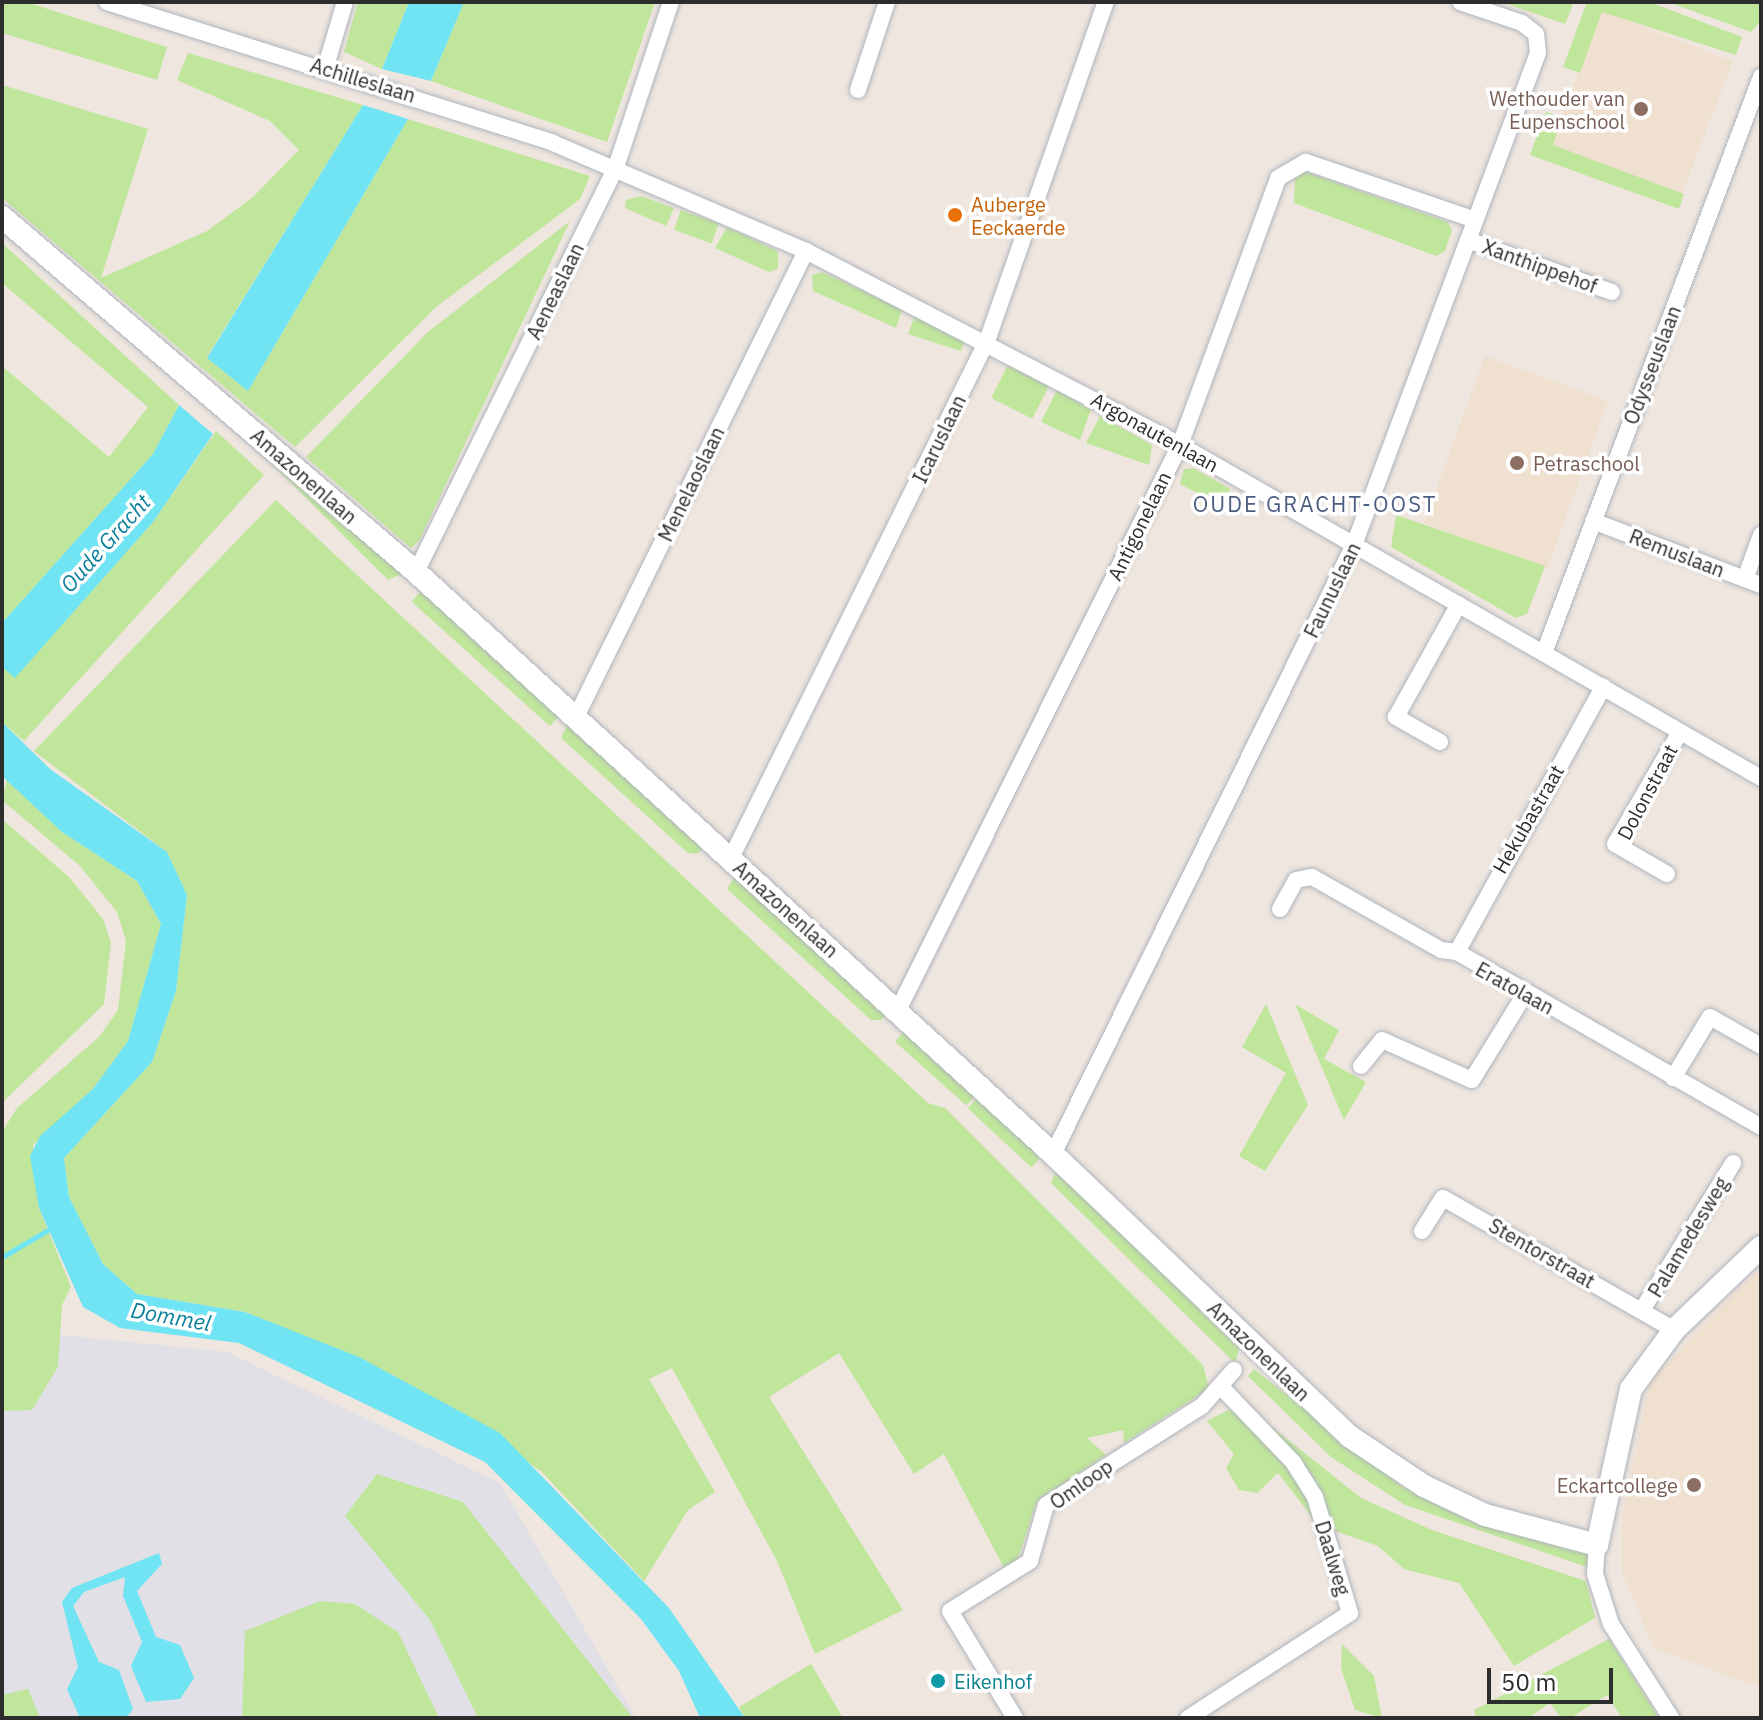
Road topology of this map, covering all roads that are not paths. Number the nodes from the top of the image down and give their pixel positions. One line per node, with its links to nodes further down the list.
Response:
1 (107, 2): 7 (street, Achilleslaan)
2 (345, 2): 7 (street)
3 (671, 2): 10 (street, Aeneaslaan)
4 (887, 2): 9 (street)
5 (1106, 2): 16 (street, Icaruslaan)
6 (1460, 2): 12 (street, Faunuslaan)
7 (325, 69): 10 (street, Achilleslaan)
8 (1761, 77): 18 (street, Odysseuslaan)
9 (858, 90)
10 (616, 167): 14 (street, Argonautenlaan); 21 (street, Aeneaslaan)
11 (2, 217): 21 (street, Amazonenlaan)
12 (1475, 220): 13 (street, Faunuslaan); 17 (street, Antigonelaan)
13 (1468, 240): 15 (street, Xanthippehof); 20 (street, Faunuslaan)
14 (806, 251): 16 (street, Argonautenlaan); 26 (street, Menelaoslaan)
15 (1612, 292)
16 (987, 341): 17 (street, Argonautenlaan); 30 (street, Icaruslaan)
17 (1180, 445): 20 (street, Argonautenlaan); 35 (street, Antigonelaan)
18 (1593, 521): 22 (street, Remuslaan); 24 (street, Odysseuslaan)
19 (1761, 535): 22 (street)
20 (1354, 545): 23 (street, Argonautenlaan); 40 (street, Faunuslaan)
21 (416, 572): 26 (street, Amazonenlaan)
22 (1753, 582)
23 (1459, 604): 24 (street, Argonautenlaan); 28 (street)
24 (1544, 653): 25 (street, Argonautenlaan)
25 (1603, 687): 27 (street, Argonautenlaan); 33 (street, Hekubastraat)
26 (576, 717): 30 (street, Amazonenlaan)
27 (1680, 732): 29 (street, Argonautenlaan); 31 (street, Dolonstraat)
28 (1440, 742)
29 (1761, 778)
30 (731, 858): 35 (street, Amazonenlaan)
31 (1667, 874)
32 (1280, 909): 33 (street, Eratolaan)
33 (1457, 952): 34 (street, Eratolaan)
34 (1525, 994): 37 (street); 38 (street, Eratolaan)
35 (898, 1010): 40 (street, Amazonenlaan)
36 (1761, 1046): 38 (street)
37 (1361, 1066)
38 (1673, 1078): 39 (street, Eratolaan)
39 (1761, 1127)
40 (1053, 1154): 48 (street, Amazonenlaan)
41 (1733, 1163): 44 (street, Palamedesweg)
42 (1422, 1231): 44 (street, Stentorstraat)
43 (1761, 1247): 45 (street)
44 (1642, 1310): 45 (street, Stentorstraat)
45 (1674, 1330): 48 (street)
46 (1234, 1370): 47 (street)
47 (1224, 1390): 49 (street, Omloop); 50 (street, Daalweg)
48 (1597, 1545): 51 (street)
49 (1015, 1718)
50 (1188, 1718)
51 (1671, 1718)

